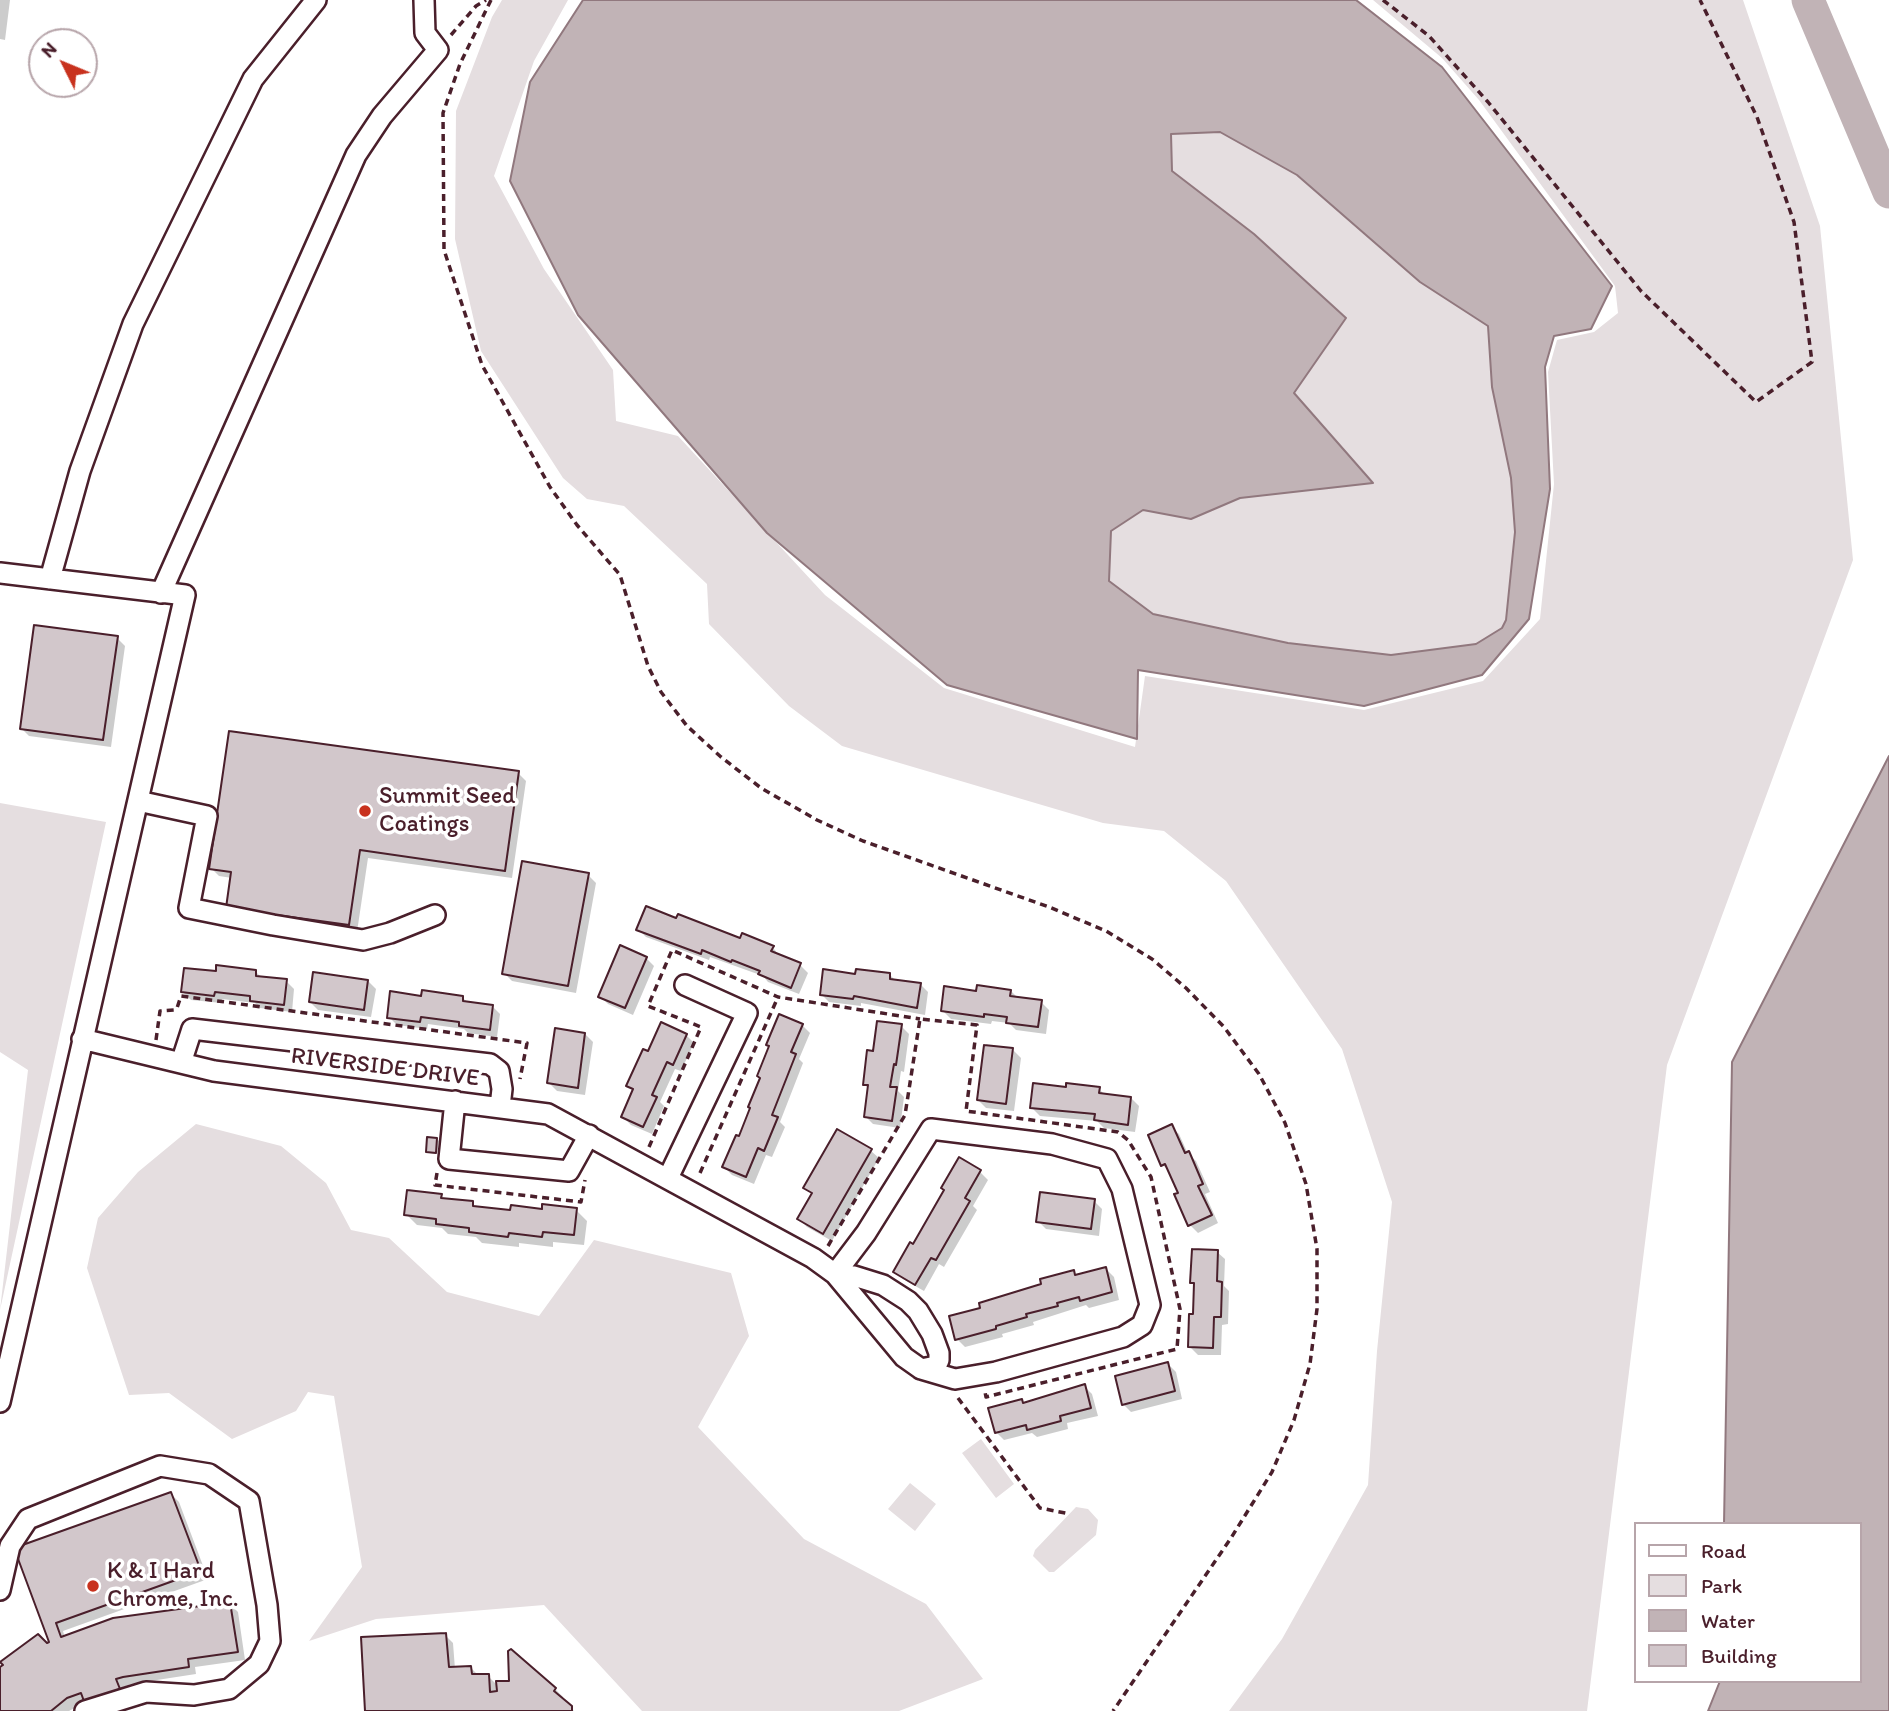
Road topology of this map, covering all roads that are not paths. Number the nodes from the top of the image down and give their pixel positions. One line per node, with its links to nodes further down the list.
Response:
1 (316, 0): 4 (street)
2 (424, 0): 5 (street)
3 (0, 573): 4 (street)
4 (50, 579): 5 (street)
5 (161, 593): 6 (street)
6 (138, 801): 7 (street); 9 (street)
7 (435, 915)
8 (685, 985): 14 (street)
9 (82, 1039): 10 (street, RIVERSIDE DRIVE); 17 (street)
10 (181, 1063): 11 (street, RIVERSIDE DRIVE); 12 (street)
11 (456, 1101): 12 (street, RIVERSIDE DRIVE); 13 (street)
12 (500, 1107): 13 (street, RIVERSIDE DRIVE)
13 (589, 1135): 14 (street, RIVERSIDE DRIVE)
14 (668, 1178): 15 (street, RIVERSIDE DRIVE)
15 (835, 1273): 16 (street); 16 (street); 16 (street)
16 (921, 1369)
17 (0, 1402)
18 (0, 1590): 19 (street)
19 (85, 1711)

